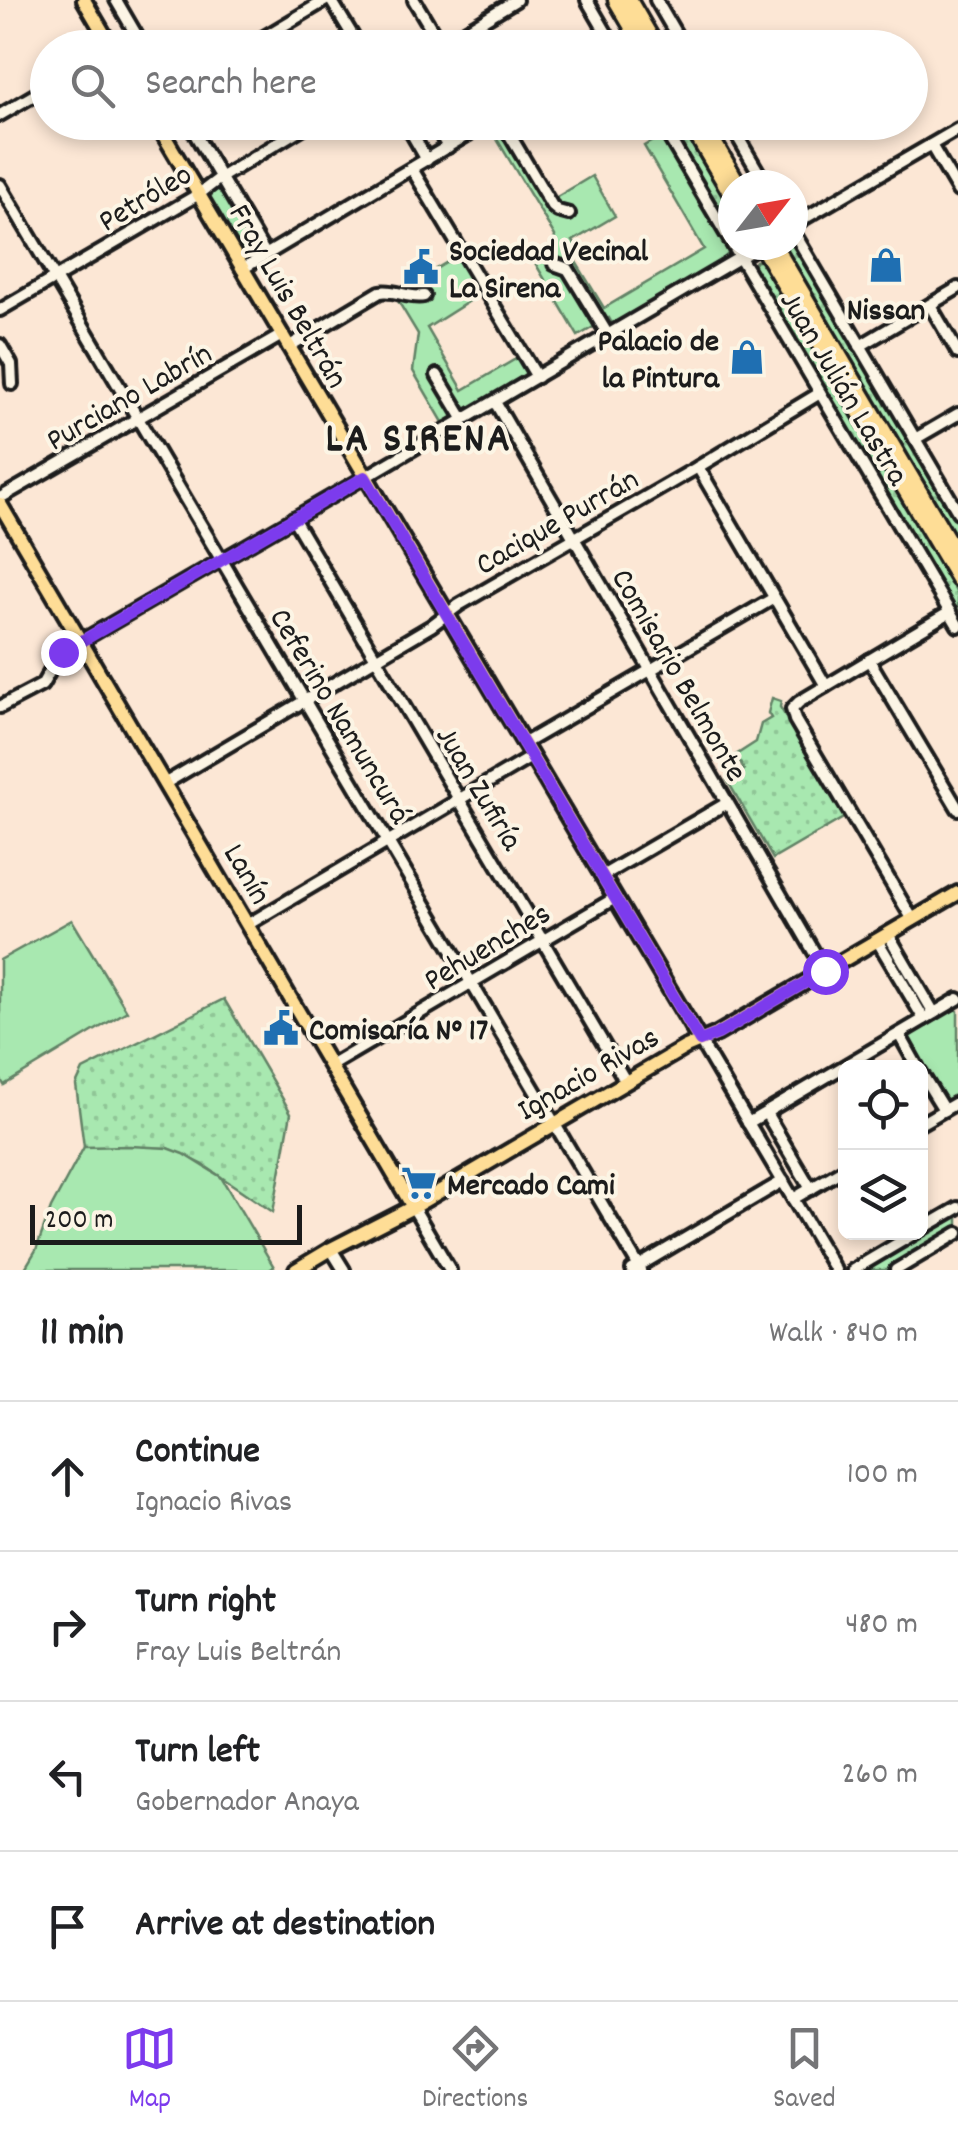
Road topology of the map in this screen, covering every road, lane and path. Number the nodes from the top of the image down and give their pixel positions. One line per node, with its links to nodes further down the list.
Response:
1 (84, 0): 11 (main road)
2 (132, 0): 10 (street)
3 (328, 0): 13 (street); 14 (street)
4 (414, 0): 15 (street)
5 (516, 0): 16 (street)
6 (587, 0): 17 (street)
7 (616, 0): 18 (highway)
8 (629, 0): 19 (highway)
9 (656, 0): 20 (street)
10 (118, 4): 12 (street)
11 (102, 30)
12 (133, 30)
13 (277, 30)
14 (348, 30)
15 (430, 30)
16 (466, 30)
17 (604, 30)
18 (634, 30)
19 (646, 30)
20 (674, 30)
21 (30, 98): 22 (street)
22 (0, 115)
23 (958, 129): 35 (street)
24 (167, 140): 45 (main road, Fray Luis Beltrán)
25 (198, 140): 42 (street, Fray Luis Beltrán)
26 (282, 140): 42 (street, Petróleo)
27 (415, 140): 37 (street)
28 (444, 140): 36 (street)
29 (460, 140): 36 (street)
30 (513, 140): 46 (street)
31 (671, 140): 48 (street, Juan Julián Lastra)
32 (700, 140): 41 (highway)
33 (712, 140): 39 (highway)
34 (740, 140): 40 (street)
35 (931, 145): 44 (street); 47 (street)
36 (448, 147): 37 (street)
37 (427, 160): 38 (street)
38 (412, 168): 50 (street); 68 (street)
39 (729, 170)
40 (757, 170)
41 (718, 171)
42 (220, 178): 45 (street, Petróleo); 50 (street, Fray Luis Beltrán)
43 (0, 185): 57 (street, Ceferino Namuncurá)
44 (958, 191)
45 (199, 194): 56 (main road, Fray Luis Beltrán); 57 (street, Petróleo)
46 (569, 214)
47 (808, 219)
48 (718, 221)
49 (808, 254): 65 (street)
50 (266, 255): 56 (street)
51 (737, 260): 62 (street)
52 (741, 260): 70 (street, Juan Julián Lastra)
53 (770, 260): 84 (highway)
54 (783, 260): 82 (highway)
55 (554, 264): 62 (street)
56 (242, 269): 63 (main road, Fray Luis Beltrán)
57 (55, 278): 61 (street, Petróleo); 73 (street, Ceferino Namuncurá)
58 (958, 288): 60 (street)
59 (424, 296): 63 (street, Purciano Labrín)
60 (930, 305): 65 (street); 66 (street)
61 (0, 310)
62 (608, 335): 68 (street)
63 (285, 341): 73 (street, Purciano Labrín); 77 (main road, Fray Luis Beltrán)
64 (0, 344): 69 (street)
65 (860, 346): 75 (street)
66 (958, 353)
67 (437, 375): 74 (street)
68 (536, 377): 71 (street)
69 (12, 384)
70 (820, 392): 76 (street, Cacique Purrán); 86 (street, Juan Julián Lastra)
71 (495, 402): 74 (street); 81 (street, Comisario Belmonte)
72 (958, 414): 75 (street)
73 (138, 418): 78 (street, Purciano Labrín); 83 (street, Ceferino Namuncurá)
74 (464, 420): 77 (street)
75 (915, 439): 79 (street)
76 (698, 467): 81 (street, Cacique Purrán); 85 (street)
77 (365, 477): 80 (street); 87 (main road, Fray Luis Beltrán)
78 (0, 502): 89 (main road, Lanín)
79 (958, 512)
80 (293, 518): 83 (street); 90 (street, Juan Zufiría)
81 (574, 538): 87 (street, Cacique Purrán); 92 (street, Comisario Belmonte)
82 (958, 557)
83 (222, 559): 89 (street); 94 (street, Ceferino Namuncurá)
84 (958, 579)
85 (774, 598): 92 (street); 93 (street)
86 (950, 612): 88 (street, Juan Julián Lastra); 91 (street)
87 (447, 614): 90 (street, Cacique Purrán); 96 (main road, Fray Luis Beltrán)
88 (958, 626)
89 (80, 641): 95 (street); 98 (main road, Lanín)
90 (376, 659): 94 (street, Cacique Purrán); 99 (street, Juan Zufiría)
91 (869, 660): 93 (street); 101 (street)
92 (650, 670): 96 (street); 100 (street, Comisario Belmonte)
93 (826, 686): 106 (street)
94 (305, 701): 98 (street, Cacique Purrán); 102 (street, Ceferino Namuncurá)
95 (0, 707)
96 (524, 744): 97 (main road, Fray Luis Beltrán)
97 (531, 758): 99 (street); 103 (main road, Fray Luis Beltrán)
98 (164, 784): 107 (main road, Lanín)
99 (459, 800): 102 (street); 109 (street, Juan Zufiría)
100 (727, 802): 103 (street); 110 (street, Comisario Belmonte)
101 (958, 809)
102 (388, 842): 107 (street); 111 (street, Ceferino Namuncurá)
103 (602, 876): 105 (main road, Fray Luis Beltrán)
104 (958, 893): 106 (main road, Ignacio Rivas)
105 (615, 898): 109 (street, Pehuenches); 115 (main road, Fray Luis Beltrán)
106 (913, 920): 108 (main road, Ignacio Rivas)
107 (248, 925): 117 (main road, Lanín)
108 (882, 937): 110 (main road, Ignacio Rivas); 113 (street)
109 (542, 941): 111 (street, Pehuenches); 118 (street, Juan Zufiría)
110 (825, 971): 115 (main road, Ignacio Rivas)
111 (472, 982): 117 (street, Pehuenches); 125 (street, Ceferino Namuncurá)
112 (958, 1001): 113 (street)
113 (929, 1016): 114 (street)
114 (898, 1034): 116 (street); 122 (street)
115 (700, 1041): 118 (main road, Ignacio Rivas); 124 (street, Fray Luis Beltrán)
116 (914, 1060)
117 (330, 1066): 130 (main road, Lanín)
118 (626, 1082): 125 (main road, Ignacio Rivas)
119 (928, 1084): 121 (street)
120 (958, 1102): 121 (street)
121 (944, 1110): 123 (street)
122 (766, 1112): 124 (street); 128 (street)
123 (928, 1119)
124 (748, 1123): 127 (street, Fray Luis Beltrán)
125 (555, 1124): 130 (main road, Ignacio Rivas); 136 (street, Ceferino Namuncurá)
126 (838, 1173): 128 (street)
127 (782, 1181): 129 (street, Fray Luis Beltrán); 136 (street)
128 (811, 1189): 129 (street)
129 (793, 1199): 140 (street, Fray Luis Beltrán)
130 (412, 1206): 135 (main road, Ignacio Rivas); 139 (street, Lanín)
131 (958, 1208): 132 (street)
132 (928, 1226)
133 (958, 1234): 142 (street)
134 (904, 1240): 141 (street)
135 (331, 1249): 137 (main road, Ignacio Rivas); 138 (street)
136 (638, 1269)
137 (296, 1270)
138 (344, 1270)
139 (450, 1270)
140 (835, 1270)
141 (853, 1270)
142 (896, 1270)

